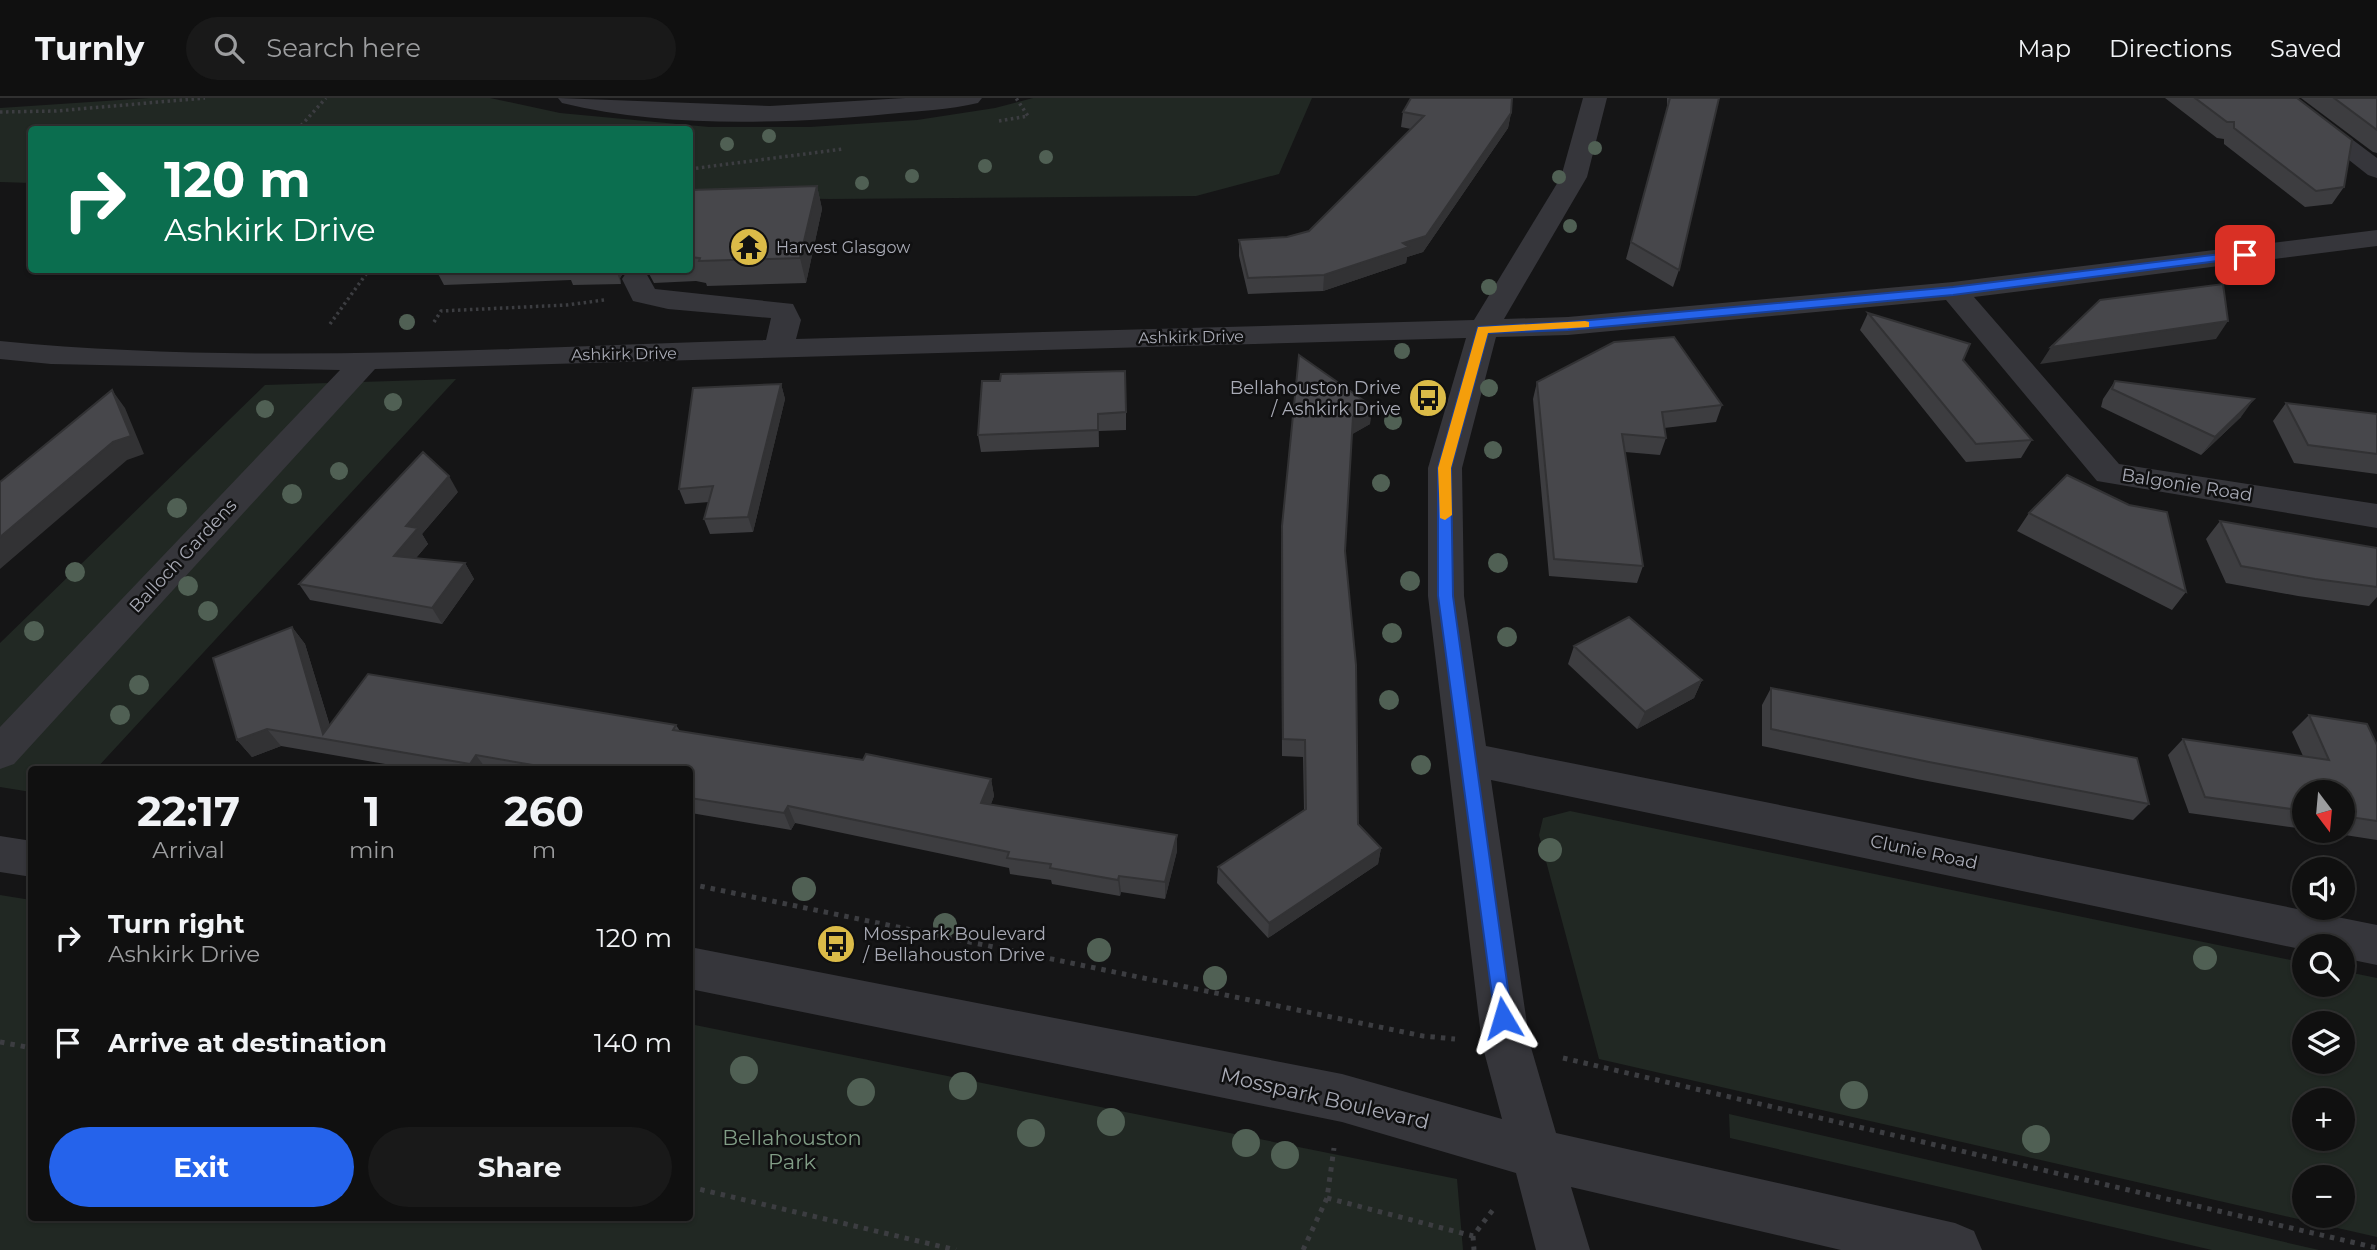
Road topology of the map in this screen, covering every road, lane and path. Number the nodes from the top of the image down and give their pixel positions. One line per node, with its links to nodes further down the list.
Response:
1 (205, 98): 7 (path)
2 (326, 98): 8 (path)
3 (570, 98): 4 (street)
4 (970, 98)
5 (1595, 98): 16 (street)
6 (2281, 98): 9 (street)
7 (0, 112)
8 (301, 126)
9 (2377, 170)
10 (2377, 238): 13 (street, Ashkirk Drive)
11 (367, 273): 15 (path)
12 (640, 287): 14 (path); 17 (street)
13 (1953, 291): 16 (street, Ashkirk Drive); 20 (street, Balgonie Road)
14 (441, 311)
15 (330, 324)
16 (1483, 330): 17 (street, Ashkirk Drive); 22 (street)
17 (779, 349): 19 (street, Ashkirk Drive)
18 (0, 350): 19 (street, Ashkirk Drive)
19 (366, 360): 21 (street, Balloch Gardens)
20 (2377, 516)
21 (0, 753)
22 (1470, 759): 26 (street, Clunie Road); 29 (street)
23 (0, 854): 24 (street)
24 (28, 858)
25 (693, 885): 29 (path)
26 (2377, 944)
27 (693, 969): 31 (street, Mosspark Boulevard)
28 (0, 1042): 30 (path)
29 (1506, 1044): 32 (street); 36 (path)
30 (28, 1047)
31 (1342, 1098): 32 (street, Mosspark Boulevard); 34 (path)
32 (1536, 1154): 35 (path); 40 (street); 41 (street, Mosspark Boulevard)
33 (693, 1187): 37 (path)
34 (1327, 1199): 35 (path); 38 (path)
35 (1473, 1236): 39 (path)
36 (2377, 1248)
37 (956, 1250)
38 (1303, 1250)
39 (1474, 1250)
40 (1563, 1250)
41 (1955, 1250)

